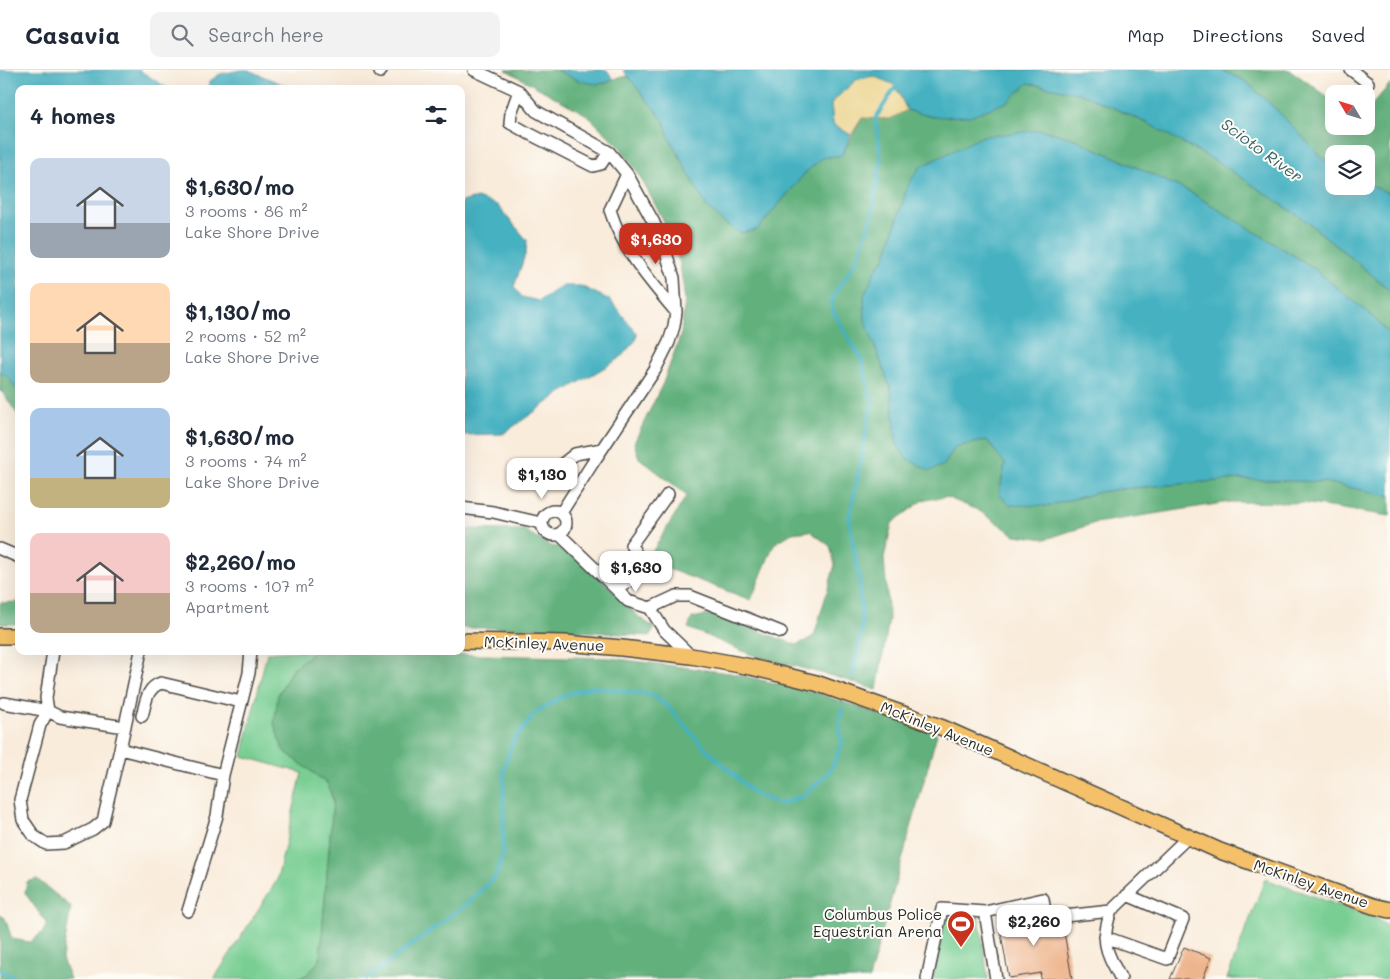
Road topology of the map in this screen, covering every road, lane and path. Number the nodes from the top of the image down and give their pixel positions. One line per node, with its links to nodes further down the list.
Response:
1 (474, 70): 4 (street)
2 (1351, 70): 3 (street)
3 (1368, 83)
4 (518, 91): 5 (street); 5 (street)
5 (609, 152): 6 (street)
6 (627, 174): 7 (street); 7 (street)
7 (676, 312): 8 (street)
8 (602, 449): 9 (street); 12 (street)
9 (550, 473)
10 (668, 494): 17 (street)
11 (465, 508): 13 (street)
12 (561, 513): 13 (street); 14 (street)
13 (541, 523): 14 (street)
14 (559, 534): 17 (street)
15 (0, 549): 16 (street)
16 (15, 555)
17 (616, 589): 18 (street)
18 (650, 608): 19 (street); 26 (street)
19 (781, 632)
20 (0, 636): 21 (main road)
21 (15, 636)
22 (465, 641): 26 (main road, McKinley Avenue)
23 (52, 655): 29 (street)
24 (140, 655): 31 (street)
25 (251, 655): 27 (street)
26 (692, 656): 34 (main road, McKinley Avenue)
27 (241, 702): 30 (street); 33 (street)
28 (4, 703): 29 (street)
29 (48, 711): 31 (street); 32 (street)
30 (142, 716)
31 (125, 727): 32 (street)
32 (120, 749): 33 (street)
33 (223, 775): 37 (street)
34 (1188, 837): 35 (street); 36 (main road, McKinley Avenue)
35 (1127, 895): 38 (street); 40 (street)
36 (1390, 910)
37 (188, 911)
38 (1111, 911): 39 (street); 40 (street)
39 (985, 912): 42 (street); 43 (street)
40 (1105, 937): 41 (street)
41 (1115, 967): 44 (street); 45 (street)
42 (927, 979)
43 (996, 979)
44 (1111, 979)
45 (1122, 979)

